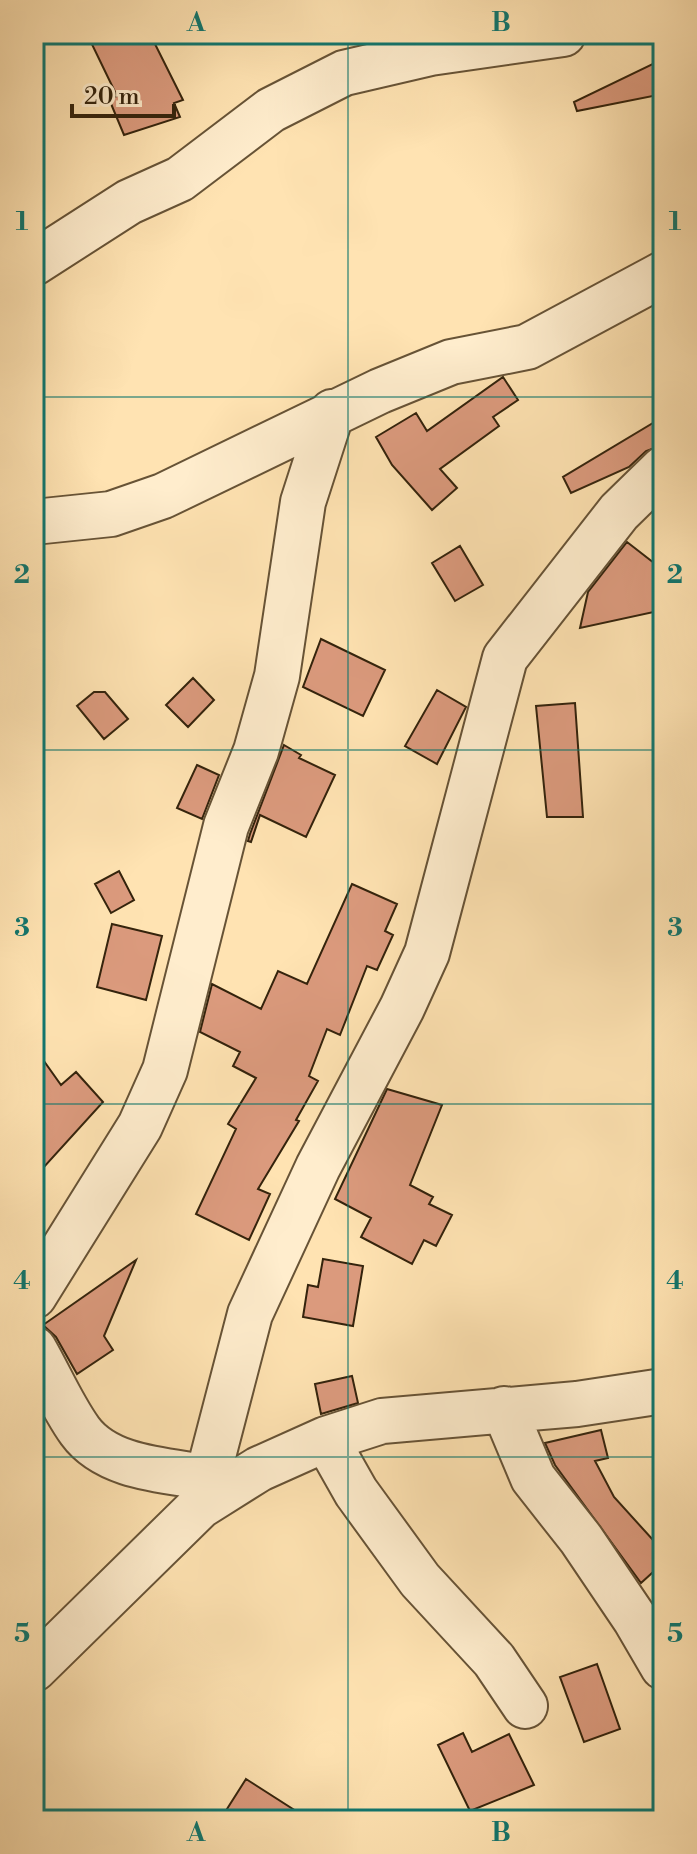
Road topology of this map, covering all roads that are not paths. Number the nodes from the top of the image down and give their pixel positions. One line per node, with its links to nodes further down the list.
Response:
1 (563, 34): 2 (street)
2 (34, 263)
3 (663, 274): 4 (street)
4 (332, 412): 6 (street); 7 (street)
5 (663, 469): 12 (street)
6 (34, 522)
7 (34, 1296)
8 (34, 1349): 12 (street)
9 (663, 1391): 10 (street)
10 (504, 1409): 11 (street); 13 (street)
11 (326, 1439): 12 (street); 15 (street)
12 (203, 1492): 14 (street)
13 (663, 1667)
14 (34, 1669)
15 (525, 1706)

